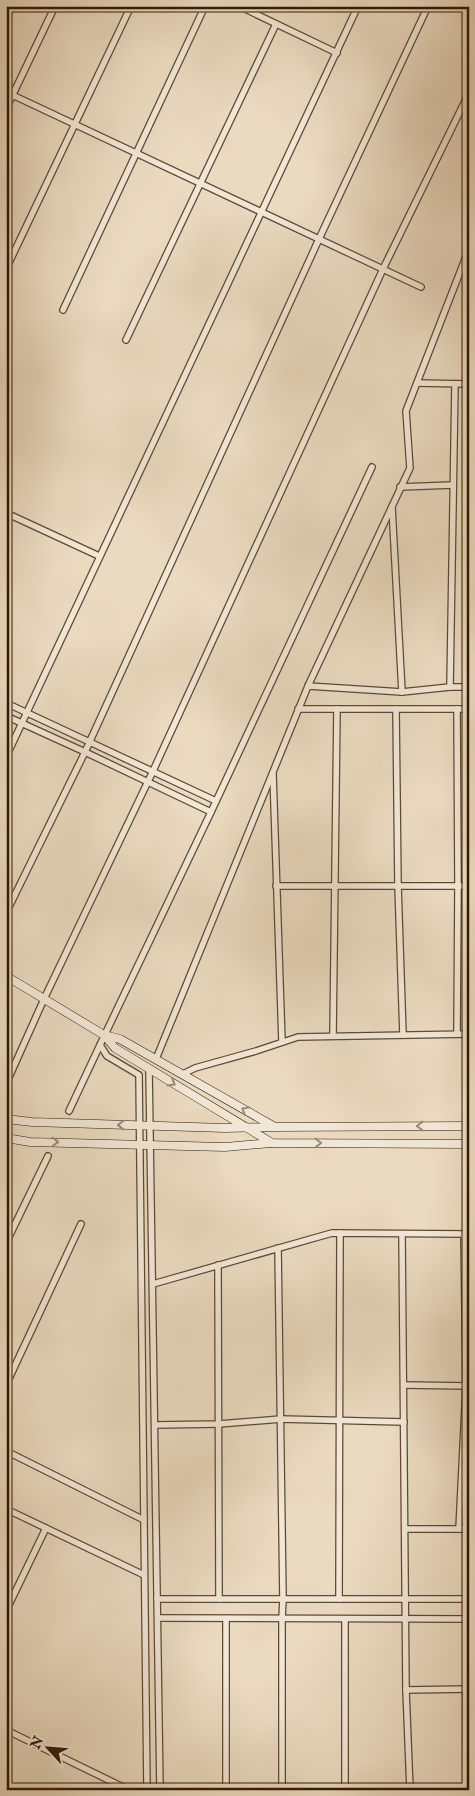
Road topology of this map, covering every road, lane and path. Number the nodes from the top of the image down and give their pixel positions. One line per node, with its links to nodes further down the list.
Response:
1 (55, 6): 11 (street)
2 (131, 6): 13 (street)
3 (205, 6): 14 (street)
4 (239, 6): 7 (street)
5 (358, 6): 8 (street)
6 (428, 6): 17 (street)
7 (276, 24): 8 (street); 15 (street)
8 (336, 52): 16 (street)
9 (6, 92): 11 (street)
10 (469, 93): 20 (street)
11 (13, 95): 12 (street); 13 (street)
12 (6, 110)
13 (75, 124): 14 (street); 19 (street)
14 (136, 153): 15 (street); 22 (street)
15 (200, 184): 16 (street); 23 (street)
16 (262, 212): 17 (street); 32 (street)
17 (319, 239): 20 (street); 46 (street)
18 (469, 249): 24 (street)
19 (6, 269)
20 (383, 270): 21 (street); 49 (street)
21 (421, 287)
22 (63, 310)
23 (126, 340)
24 (418, 383): 25 (street); 29 (street)
25 (455, 384): 26 (street); 28 (street)
26 (469, 384)
27 (372, 467): 52 (street)
28 (453, 485): 29 (street); 34 (street)
29 (400, 487): 30 (street)
30 (392, 506): 33 (street); 36 (street)
31 (6, 513): 32 (street)
32 (99, 556): 43 (street)
33 (308, 686): 36 (street); 38 (street)
34 (450, 687): 35 (street); 36 (street)
35 (469, 687)
36 (402, 692)
37 (6, 702): 43 (street)
38 (298, 709): 39 (street); 50 (street)
39 (338, 709): 40 (street); 55 (street)
40 (396, 709): 41 (street); 56 (street)
41 (457, 709): 42 (street); 57 (street)
42 (469, 709)
43 (28, 713): 45 (street); 46 (street)
44 (6, 716): 45 (street)
45 (23, 724): 47 (street); 48 (street)
46 (90, 742): 47 (street); 49 (street)
47 (85, 752): 51 (street); 59 (street)
48 (6, 757)
49 (153, 771): 51 (street); 52 (street)
50 (273, 772): 54 (street); 69 (street)
51 (147, 783): 53 (street); 61 (street)
52 (216, 801): 53 (street)
53 (211, 812): 64 (street)
54 (276, 886): 55 (street); 67 (street)
55 (336, 886): 56 (street); 66 (street)
56 (398, 886): 57 (street); 65 (street)
57 (458, 886): 58 (street); 62 (street)
58 (469, 886)
59 (6, 913)
60 (6, 976): 61 (street)
61 (44, 999): 64 (street); 72 (street)
62 (456, 1034): 63 (street); 65 (street)
63 (469, 1034)
64 (104, 1035): 68 (street); 69 (street); 70 (street)
65 (403, 1035): 66 (street)
66 (333, 1036): 67 (street)
67 (282, 1042): 71 (street)
68 (100, 1045): 73 (street); 75 (street)
69 (156, 1059): 71 (street)
70 (149, 1069): 76 (street); 78 (street, one-way to 78)
71 (182, 1074): 79 (street, one-way to 71)
72 (6, 1084)
73 (69, 1112)
74 (6, 1119): 75 (street, one-way to 74)
75 (140, 1125): 76 (street); 82 (street)
76 (150, 1126): 78 (street); 84 (street)
77 (469, 1126): 79 (street, one-way to 79)
78 (246, 1127): 79 (street); 81 (street)
79 (275, 1127)
80 (6, 1138): 82 (street, one-way to 82)
81 (272, 1143): 83 (street, one-way to 83); 84 (street)
82 (140, 1144): 84 (street); 104 (street)
83 (469, 1144)
84 (150, 1145): 93 (street)
85 (48, 1156): 90 (street)
86 (81, 1224): 94 (street)
87 (340, 1233): 88 (street); 91 (street); 98 (street)
88 (402, 1234): 89 (street); 95 (street)
89 (466, 1234): 96 (street)
90 (6, 1243)
91 (278, 1248): 92 (street); 97 (street)
92 (218, 1265): 93 (street); 100 (street)
93 (152, 1284): 101 (street)
94 (6, 1385)
95 (404, 1385): 96 (street); 99 (street)
96 (467, 1386): 108 (street)
97 (281, 1419): 98 (street); 100 (street); 112 (street)
98 (340, 1421): 99 (street); 113 (street)
99 (404, 1422): 107 (street)
100 (219, 1424): 101 (street); 111 (street)
101 (155, 1425): 110 (street)
102 (6, 1451): 104 (street)
103 (6, 1509): 105 (street)
104 (144, 1520): 109 (street)
105 (46, 1528): 109 (street); 116 (street)
106 (469, 1528): 108 (street)
107 (406, 1529): 108 (street); 114 (street)
108 (459, 1529)
109 (144, 1575): 127 (street)
110 (157, 1599): 111 (street); 117 (street)
111 (219, 1599): 112 (street)
112 (283, 1599): 113 (street); 119 (street)
113 (339, 1599): 114 (street)
114 (406, 1599): 115 (street); 121 (street)
115 (469, 1599)
116 (6, 1611)
117 (158, 1618): 118 (street); 128 (street)
118 (226, 1618): 119 (street); 129 (street)
119 (282, 1619): 120 (street); 130 (street)
120 (345, 1619): 121 (street); 131 (street)
121 (406, 1619): 122 (street); 124 (street)
122 (469, 1619)
123 (468, 1689): 124 (street); 133 (street)
124 (406, 1690): 132 (street)
125 (6, 1730): 126 (street)
126 (129, 1790)
127 (146, 1790)
128 (160, 1790)
129 (226, 1790)
130 (282, 1790)
131 (345, 1790)
132 (410, 1790)
133 (467, 1790)

